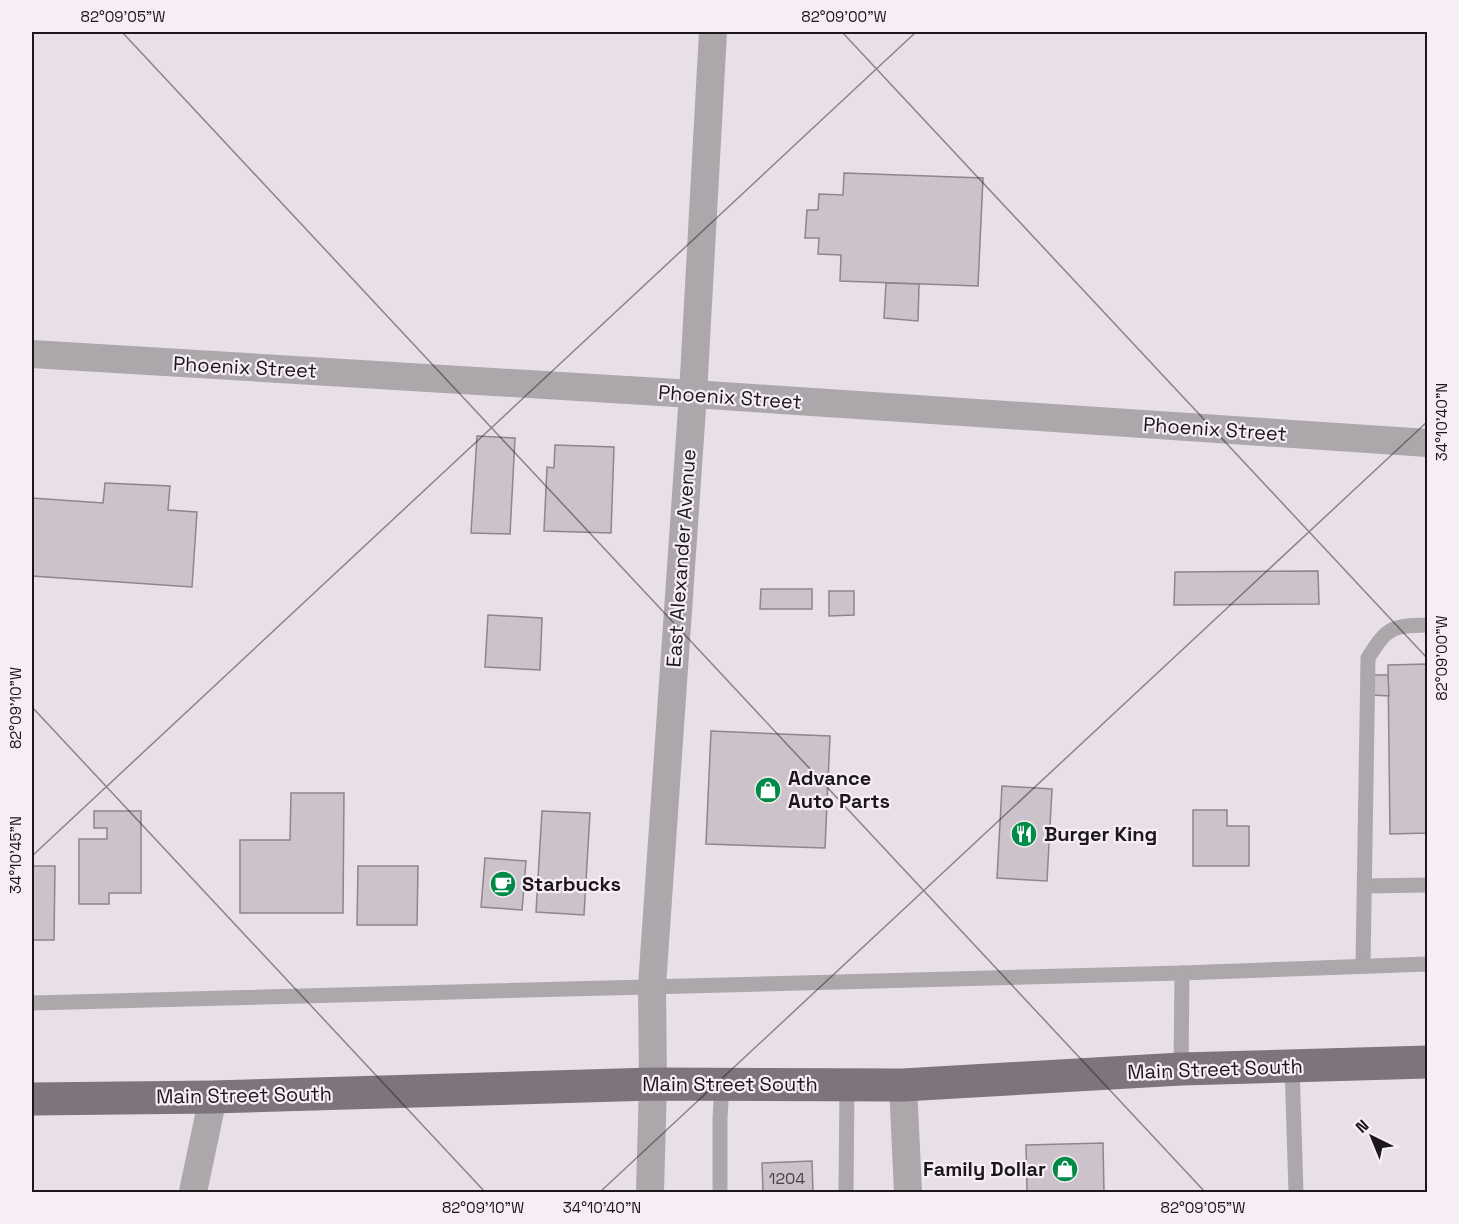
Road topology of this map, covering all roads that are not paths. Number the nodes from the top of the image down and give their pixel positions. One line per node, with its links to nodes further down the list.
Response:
1 (713, 32): 3 (street, East Alexander Avenue)
2 (32, 354): 3 (street, Phoenix Street)
3 (693, 394): 4 (street, Phoenix Street); 11 (street, East Alexander Avenue)
4 (1428, 443)
5 (1428, 625): 7 (lane)
6 (1428, 885): 7 (lane)
7 (1365, 886): 9 (lane)
8 (1428, 964): 9 (lane)
9 (1363, 966): 10 (lane)
10 (1182, 973): 11 (lane); 15 (lane)
11 (652, 986): 12 (lane); 16 (street, East Alexander Avenue)
12 (32, 1003)
13 (1428, 1062): 14 (main road, Main Street South)
14 (1292, 1066): 15 (main road, Main Street South); 27 (lane)
15 (1181, 1069): 19 (main road, Main Street South)
16 (652, 1084): 17 (main road, Main Street South); 20 (main road, Main Street South); 23 (street, East Alexander Avenue)
17 (722, 1084): 18 (main road, Main Street South); 24 (lane)
18 (847, 1085): 19 (main road, Main Street South); 25 (lane)
19 (903, 1085): 26 (street)
20 (213, 1097): 21 (main road, Main Street South); 22 (street)
21 (32, 1099)
22 (194, 1192)
23 (650, 1192)
24 (720, 1192)
25 (846, 1192)
26 (908, 1192)
27 (1296, 1192)

